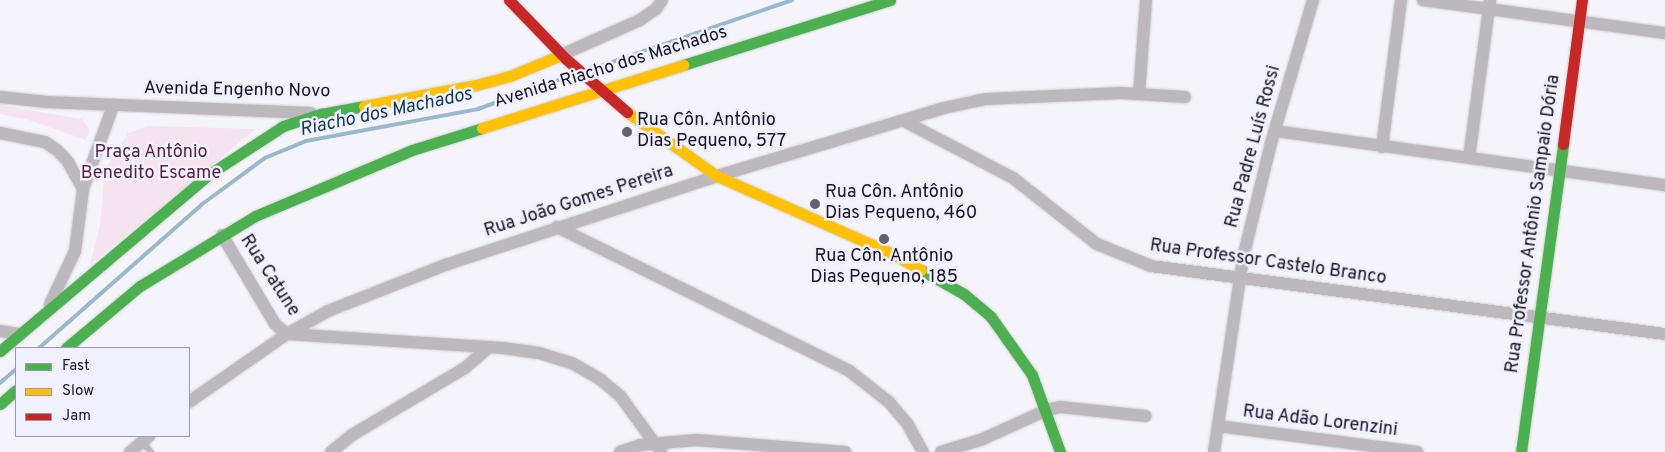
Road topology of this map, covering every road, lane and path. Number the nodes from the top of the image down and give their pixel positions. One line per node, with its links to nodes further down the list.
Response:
1 (510, 0): 12 (street)
2 (890, 0): 13 (street, Avenida Riacho dos Machados)
3 (1146, 0): 14 (street)
4 (1313, 0): 20 (street, Rua Padre Luís Rossi)
5 (1401, 0): 22 (street)
6 (1423, 0): 9 (street)
7 (1582, 0): 10 (street, Rua Professor Antônio Sampaio Dória)
8 (662, 2): 12 (street, Avenida Engenho Novo)
9 (1490, 4): 10 (street); 23 (street)
10 (1579, 21): 11 (street); 24 (street, Rua Professor Antônio Sampaio Dória)
11 (1665, 34)
12 (564, 57): 13 (street); 18 (street, Avenida Engenho Novo)
13 (601, 89): 25 (street); 29 (street, Avenida Riacho dos Machados)
14 (1139, 94): 16 (street, Rua João Gomes Pereira); 19 (street, Rua João Gomes Pereira)
15 (0, 97): 17 (street, Avenida Engenho Novo)
16 (1185, 97)
17 (113, 106): 18 (street, Avenida Engenho Novo); 27 (street)
18 (321, 114): 31 (street)
19 (904, 121): 25 (street, Rua João Gomes Pereira); 30 (street, Rua Professor Castelo Branco)
20 (1275, 131): 22 (street); 30 (street, Rua Padre Luís Rossi)
21 (0, 133): 27 (street)
22 (1382, 147): 23 (street)
23 (1468, 158): 24 (street)
24 (1559, 170): 26 (street); 32 (street, Rua Professor Antônio Sampaio Dória)
25 (717, 176): 28 (street, Rua João Gomes Pereira); 43 (street)
26 (1665, 184)
27 (83, 189): 31 (street)
28 (557, 227): 35 (street, Rua João Gomes Pereira); 54 (street)
29 (222, 235): 35 (street, Rua Catune); 37 (street, Avenida Riacho dos Machados)
30 (1238, 278): 32 (street, Rua Professor Castelo Branco); 45 (street, Rua Padre Luís Rossi)
31 (46, 310): 34 (street)
32 (1539, 318): 36 (street, Rua Professor Castelo Branco); 59 (street, Rua Professor Antônio Sampaio Dória)
33 (0, 331): 34 (street)
34 (20, 334): 39 (street)
35 (287, 334): 38 (street); 41 (street, Rua João Gomes Pereira)
36 (1665, 334)
37 (67, 347)
38 (489, 347): 47 (street); 51 (street)
39 (0, 350)
40 (15, 391): 42 (street)
41 (190, 401)
42 (0, 404)
43 (1047, 410): 44 (street); 55 (street); 56 (street)
44 (1146, 416)
45 (1218, 426): 57 (street, Rua Padre Luís Rossi); 58 (street, Rua Adão Lorenzini)
46 (145, 439): 49 (street); 50 (lane)
47 (658, 447): 48 (street); 52 (street)
48 (798, 450): 53 (street)
49 (130, 452)
50 (151, 452)
51 (331, 452)
52 (620, 452)
53 (846, 452)
54 (922, 452)
55 (941, 452)
56 (1060, 452)
57 (1214, 452)
58 (1417, 452)
59 (1521, 452)

